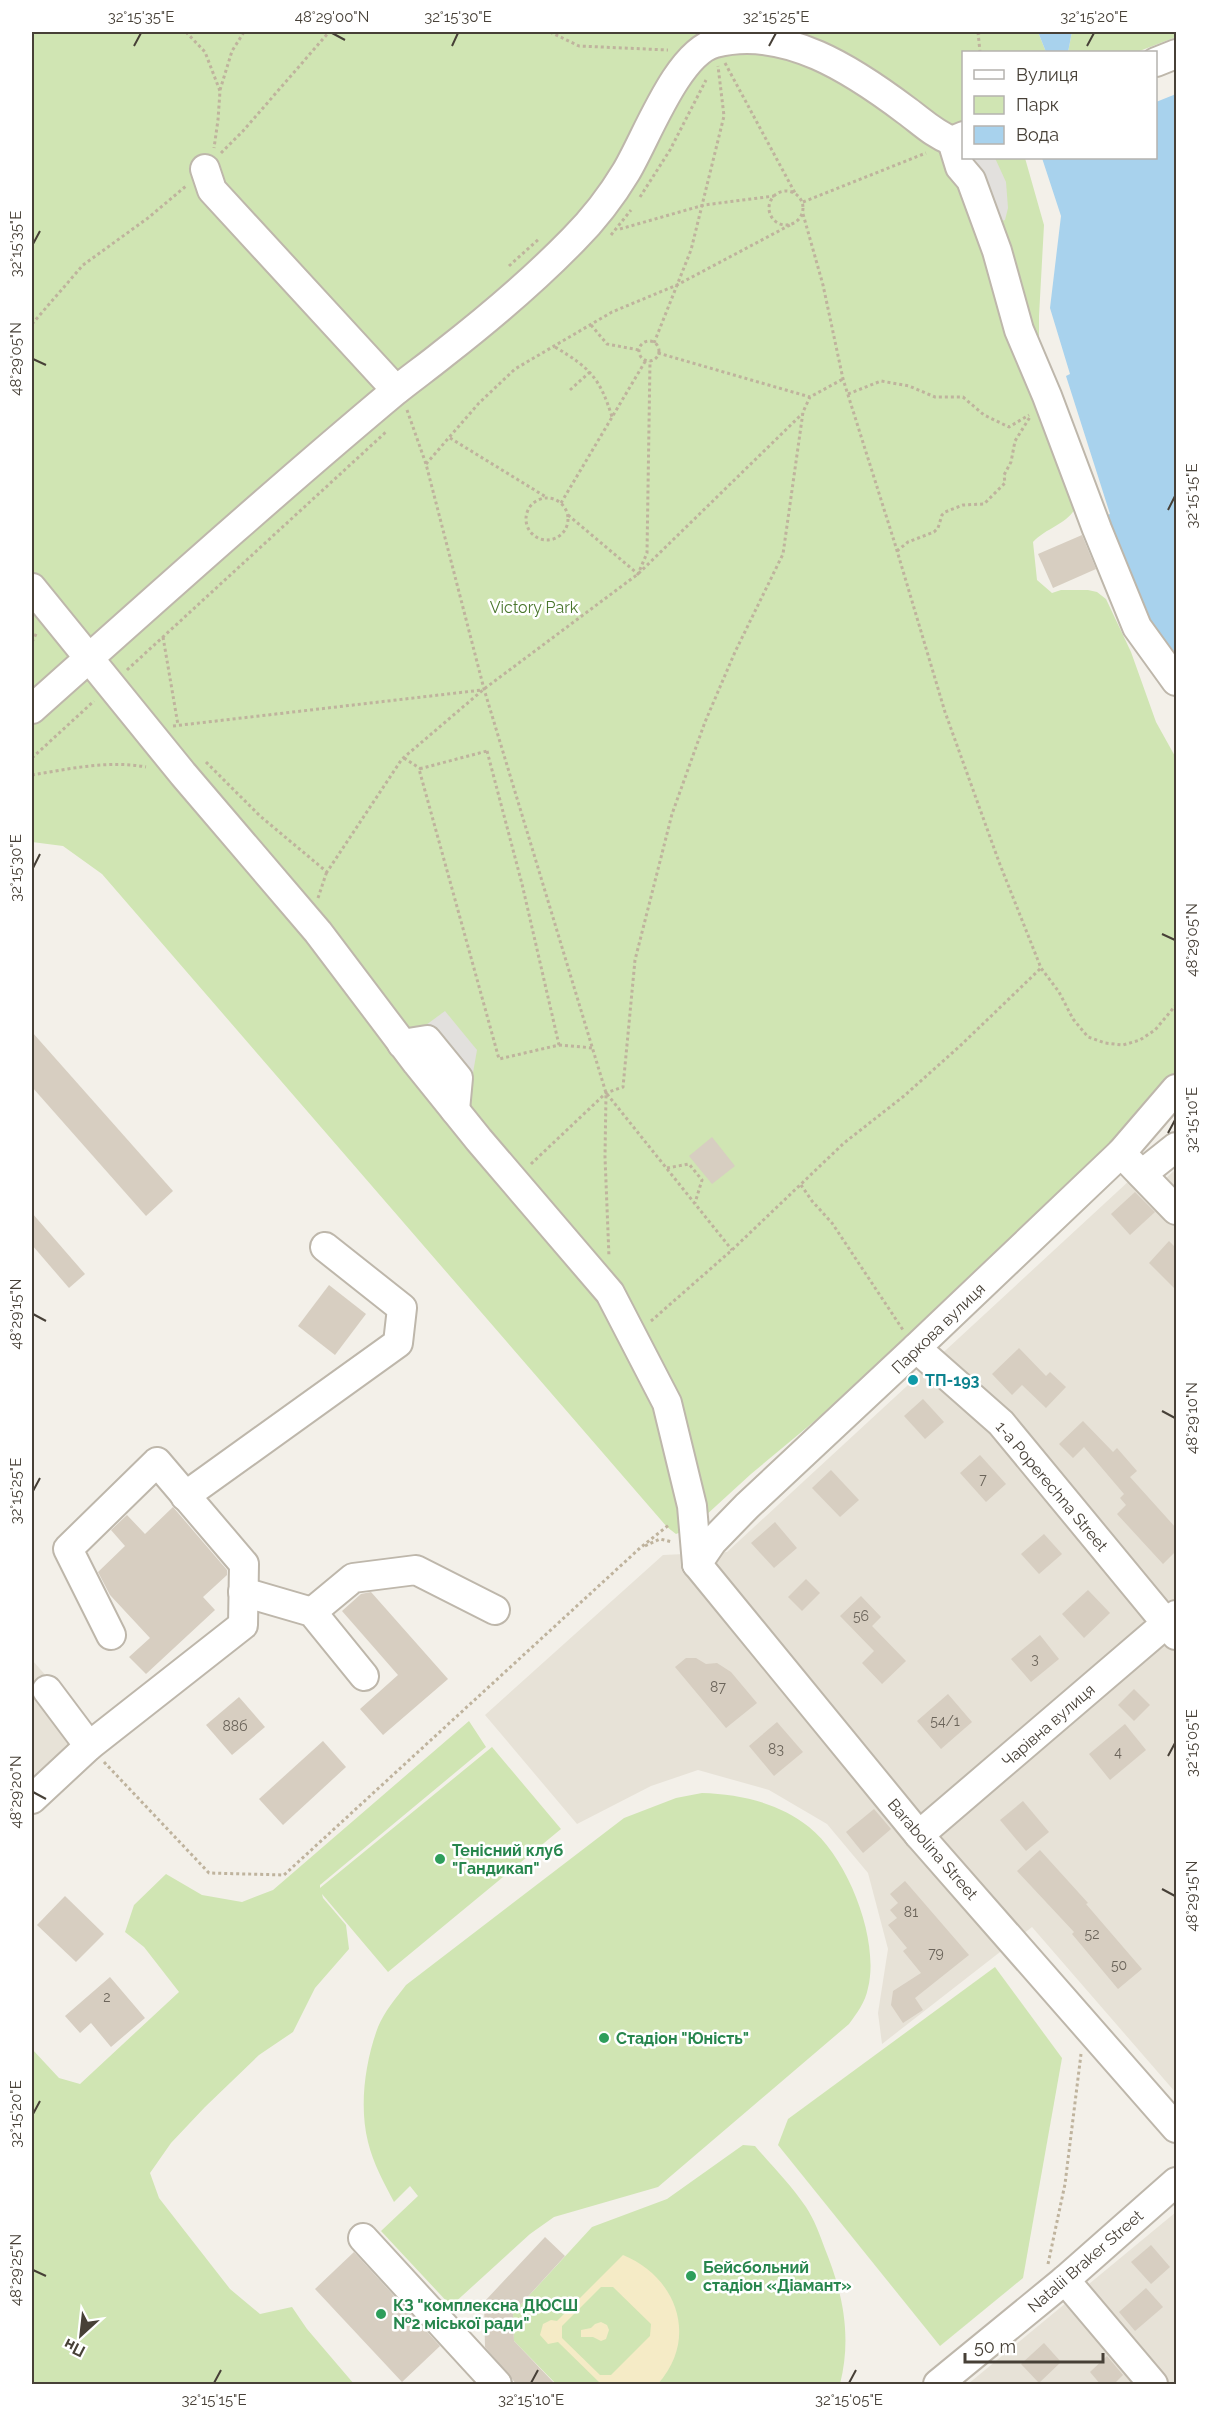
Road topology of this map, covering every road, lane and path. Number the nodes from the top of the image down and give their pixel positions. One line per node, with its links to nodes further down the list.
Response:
1 (186, 32): 10 (path)
2 (244, 32): 10 (path)
3 (550, 32): 6 (path)
4 (979, 32): 5 (path); 7 (path)
5 (986, 32)
6 (700, 42): 11 (street); 14 (path); 17 (path); 32 (street)
7 (980, 51)
8 (1176, 54): 9 (street)
9 (1157, 61)
10 (220, 91): 13 (path)
11 (958, 139): 48 (street)
12 (919, 155): 16 (path)
13 (205, 169): 32 (street)
14 (795, 193): 15 (path); 16 (path)
15 (774, 196): 17 (path); 19 (path)
16 (803, 202): 18 (path)
17 (704, 205): 20 (path); 23 (path)
18 (803, 214): 19 (path); 31 (path)
19 (790, 225): 23 (path)
20 (618, 229)
21 (541, 236): 22 (path)
22 (509, 266)
23 (677, 285): 24 (path); 25 (path)
24 (591, 325): 26 (path); 27 (path)
25 (654, 343): 27 (path); 28 (path)
26 (555, 347): 30 (path); 38 (path)
27 (639, 350): 29 (path)
28 (658, 353): 29 (path); 35 (path)
29 (648, 360): 37 (path); 44 (path)
30 (590, 372): 33 (path); 37 (path)
31 (843, 379): 34 (path); 35 (path)
32 (396, 390): 39 (path); 47 (street)
33 (570, 390)
34 (848, 394): 43 (path); 43 (path)
35 (810, 397): 36 (path)
36 (803, 412): 44 (path); 62 (path)
37 (612, 417): 41 (path)
38 (450, 438): 39 (path); 40 (path)
39 (426, 464): 49 (path)
40 (548, 498): 41 (path); 42 (path)
41 (561, 503): 42 (path)
42 (568, 515): 44 (path)
43 (897, 551): 57 (path)
44 (638, 574): 49 (path)
45 (32, 588): 47 (street)
46 (163, 637): 51 (path)
47 (89, 658): 50 (street); 54 (street)
48 (1176, 681)
49 (484, 689): 51 (path); 53 (path); 60 (path)
50 (32, 709)
51 (177, 725): 52 (path)
52 (178, 734)
53 (404, 758): 54 (path); 55 (path)
54 (193, 766): 56 (path); 67 (street)
55 (421, 769): 59 (path); 59 (path)
56 (32, 775)
57 (1041, 968): 58 (path); 68 (path)
58 (1176, 1005)
59 (557, 1045): 60 (path)
60 (593, 1048): 62 (path)
61 (1176, 1089): 64 (street, Паркова вулиця)
62 (606, 1093): 65 (path); 67 (path); 73 (path)
63 (1176, 1147): 66 (street)
64 (1121, 1153): 66 (street); 75 (street, Паркова вулиця)
65 (667, 1168): 69 (path); 69 (path)
66 (1142, 1174): 70 (street)
67 (514, 1180): 74 (street)
68 (801, 1185): 72 (path); 75 (path)
69 (694, 1203): 72 (path)
70 (1176, 1210)
71 (325, 1246): 76 (street)
72 (732, 1251): 74 (path)
73 (609, 1259)
74 (633, 1336): 77 (street)
75 (916, 1348): 78 (street, Паркова вулиця); 82 (street, 1-a Poperechna Street)
76 (185, 1496): 79 (street); 83 (street)
77 (692, 1506): 78 (street); 86 (path)
78 (697, 1564): 88 (street, Barabolina Street)
79 (243, 1592): 81 (street); 86 (street)
80 (495, 1610): 81 (street)
81 (312, 1612): 84 (street)
82 (1173, 1625): 88 (street, Чарівна вулиця)
83 (111, 1635)
84 (364, 1676)
85 (47, 1690): 86 (street)
86 (89, 1746): 87 (street)
87 (32, 1799)
88 (919, 1835): 89 (street, Barabolina Street)
89 (1085, 2023): 90 (street, Barabolina Street); 93 (path)
90 (1176, 2128)
91 (1176, 2182): 93 (street, Natalii Braker Street)
92 (363, 2238): 94 (street)
93 (1056, 2272): 95 (street, Natalii Braker Street); 96 (street)
94 (497, 2385)
95 (938, 2385)
96 (1153, 2385)

